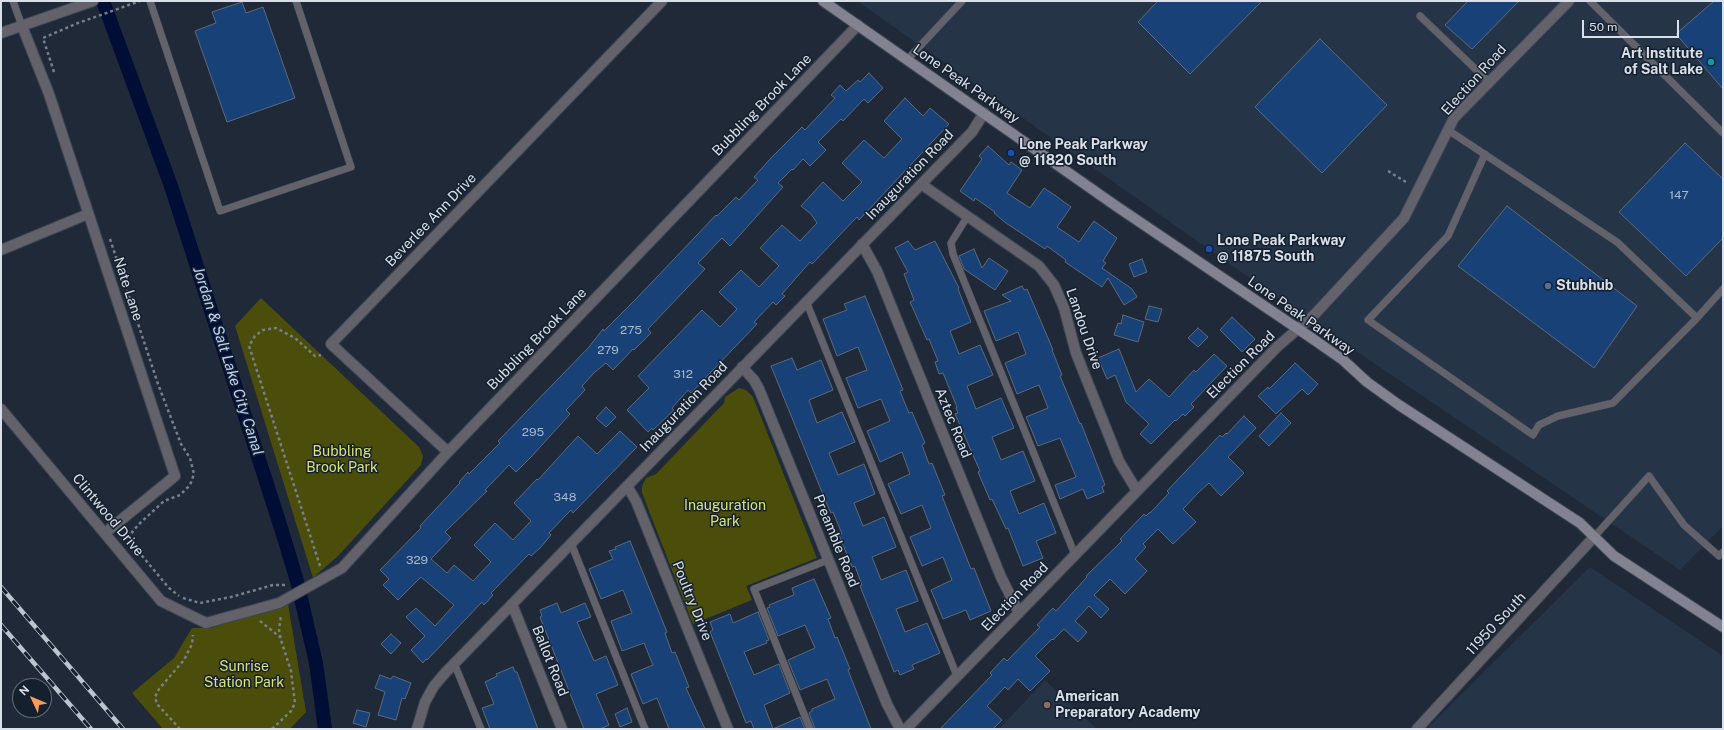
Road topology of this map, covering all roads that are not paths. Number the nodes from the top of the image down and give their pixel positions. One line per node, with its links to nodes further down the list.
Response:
1 (13, 1): 12 (lane)
2 (93, 1): 12 (street)
3 (150, 1): 4 (lane)
4 (296, 1)
5 (662, 1): 31 (street, Beverlee Ann Drive)
6 (823, 1): 11 (main road, Lone Peak Parkway)
7 (962, 1): 14 (lane)
8 (1569, 1): 15 (street, Election Road)
9 (1590, 1): 18 (lane)
10 (1420, 16): 15 (lane)
11 (858, 25): 14 (main road, Lone Peak Parkway); 31 (street, Bubbling Brook Lane)
12 (22, 26): 13 (street); 21 (street, Nate Lane)
13 (1, 33)
14 (906, 60): 16 (main road, Lone Peak Parkway)
15 (1489, 82): 17 (street, Election Road)
16 (984, 113): 20 (street, Inauguration Road); 28 (main road, Lone Peak Parkway)
17 (1448, 130): 19 (lane); 28 (street, Election Road)
18 (1723, 133)
19 (1486, 154): 27 (lane); 27 (lane)
20 (921, 184): 22 (street, Landou Drive); 23 (street, Inauguration Road)
21 (88, 214): 24 (street); 34 (street, Nate Lane)
22 (967, 217): 33 (street, Landou Drive); 37 (lane)
23 (862, 244): 26 (street, Inauguration Road); 41 (street, Aztec Road)
24 (1, 250)
25 (1723, 289): 27 (lane)
26 (806, 301): 29 (street, Inauguration Road); 45 (lane)
27 (1697, 318)
28 (1298, 329): 33 (street, Election Road); 35 (main road, Lone Peak Parkway)
29 (742, 367): 32 (street, Inauguration Road); 39 (street, Preamble Road)
30 (1, 409): 34 (street, Clintwood Drive)
31 (448, 452): 42 (street, Bubbling Brook Lane)
32 (627, 486): 36 (street, Inauguration Road); 50 (street, Poultry Drive)
33 (1137, 491): 37 (street, Election Road)
34 (105, 533): 42 (street, Clintwood Drive)
35 (1594, 537): 38 (lane); 43 (main road, Lone Peak Parkway); 54 (street, 11950 South)
36 (571, 543): 40 (street, Inauguration Road); 49 (lane)
37 (1075, 555): 41 (street, Election Road)
38 (1722, 556)
39 (828, 560): 51 (lane); 52 (street, Preamble Road)
40 (512, 604): 44 (street, Inauguration Road); 48 (street, Ballot Road)
41 (1019, 613): 45 (street, Election Road)
42 (206, 623)
43 (1723, 627)
44 (454, 663): 46 (street, Inauguration Road); 47 (lane)
45 (957, 676): 53 (street, Election Road)
46 (417, 729)
47 (481, 729)
48 (562, 729)
49 (645, 729)
50 (728, 729)
51 (810, 729)
52 (900, 729)
53 (906, 729)
54 (1417, 729)

